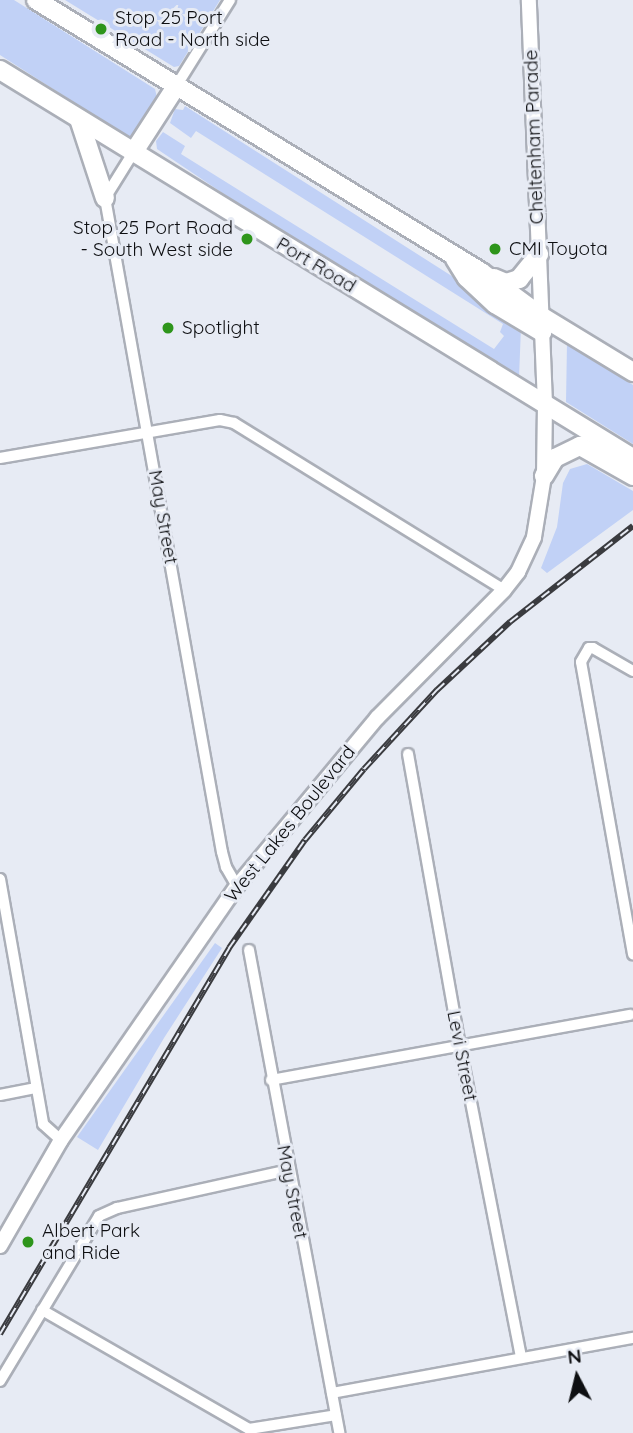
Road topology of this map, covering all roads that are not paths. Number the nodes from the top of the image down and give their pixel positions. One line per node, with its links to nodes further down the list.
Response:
1 (36, 0): 5 (highway)
2 (230, 0): 5 (street)
3 (529, 0): 10 (main road, Cheltenham Parade)
4 (0, 70): 6 (highway, Port Road)
5 (175, 88): 7 (highway); 9 (highway)
6 (79, 119): 7 (highway, Port Road); 8 (highway)
7 (133, 153): 8 (street); 14 (highway, Port Road)
8 (105, 198): 15 (street, May Street)
9 (451, 253): 11 (highway); 12 (highway)
10 (539, 254): 11 (highway); 12 (main road, Cheltenham Parade)
11 (481, 272): 12 (highway)
12 (541, 324): 13 (highway); 14 (main road, Cheltenham Parade)
13 (633, 372)
14 (545, 404): 17 (highway, Port Road); 18 (main road, West Lakes Boulevard)
15 (148, 432): 16 (street); 20 (street); 24 (street, May Street)
16 (0, 458)
17 (633, 458)
18 (544, 476): 19 (highway); 20 (main road, West Lakes Boulevard)
19 (633, 476)
20 (504, 590): 24 (main road, West Lakes Boulevard)
21 (633, 671): 26 (street)
22 (408, 754): 29 (street, Levi Street)
23 (0, 879): 31 (street)
24 (237, 886): 33 (main road, West Lakes Boulevard)
25 (249, 950): 30 (street, May Street)
26 (633, 954)
27 (633, 1002): 28 (street)
28 (631, 1018): 29 (street)
29 (460, 1046): 30 (street); 38 (street, Levi Street)
30 (271, 1080): 34 (street, May Street)
31 (36, 1088): 32 (street); 33 (street)
32 (0, 1095)
33 (61, 1140): 35 (main road, West Lakes Boulevard)
34 (288, 1170): 36 (street); 40 (street, May Street)
35 (0, 1246)
36 (42, 1310): 39 (street); 41 (street)
37 (633, 1338): 38 (street)
38 (521, 1357): 40 (street)
39 (0, 1381)
40 (332, 1393): 41 (street, May Street)
41 (336, 1415): 42 (street, May Street)
42 (339, 1433)

